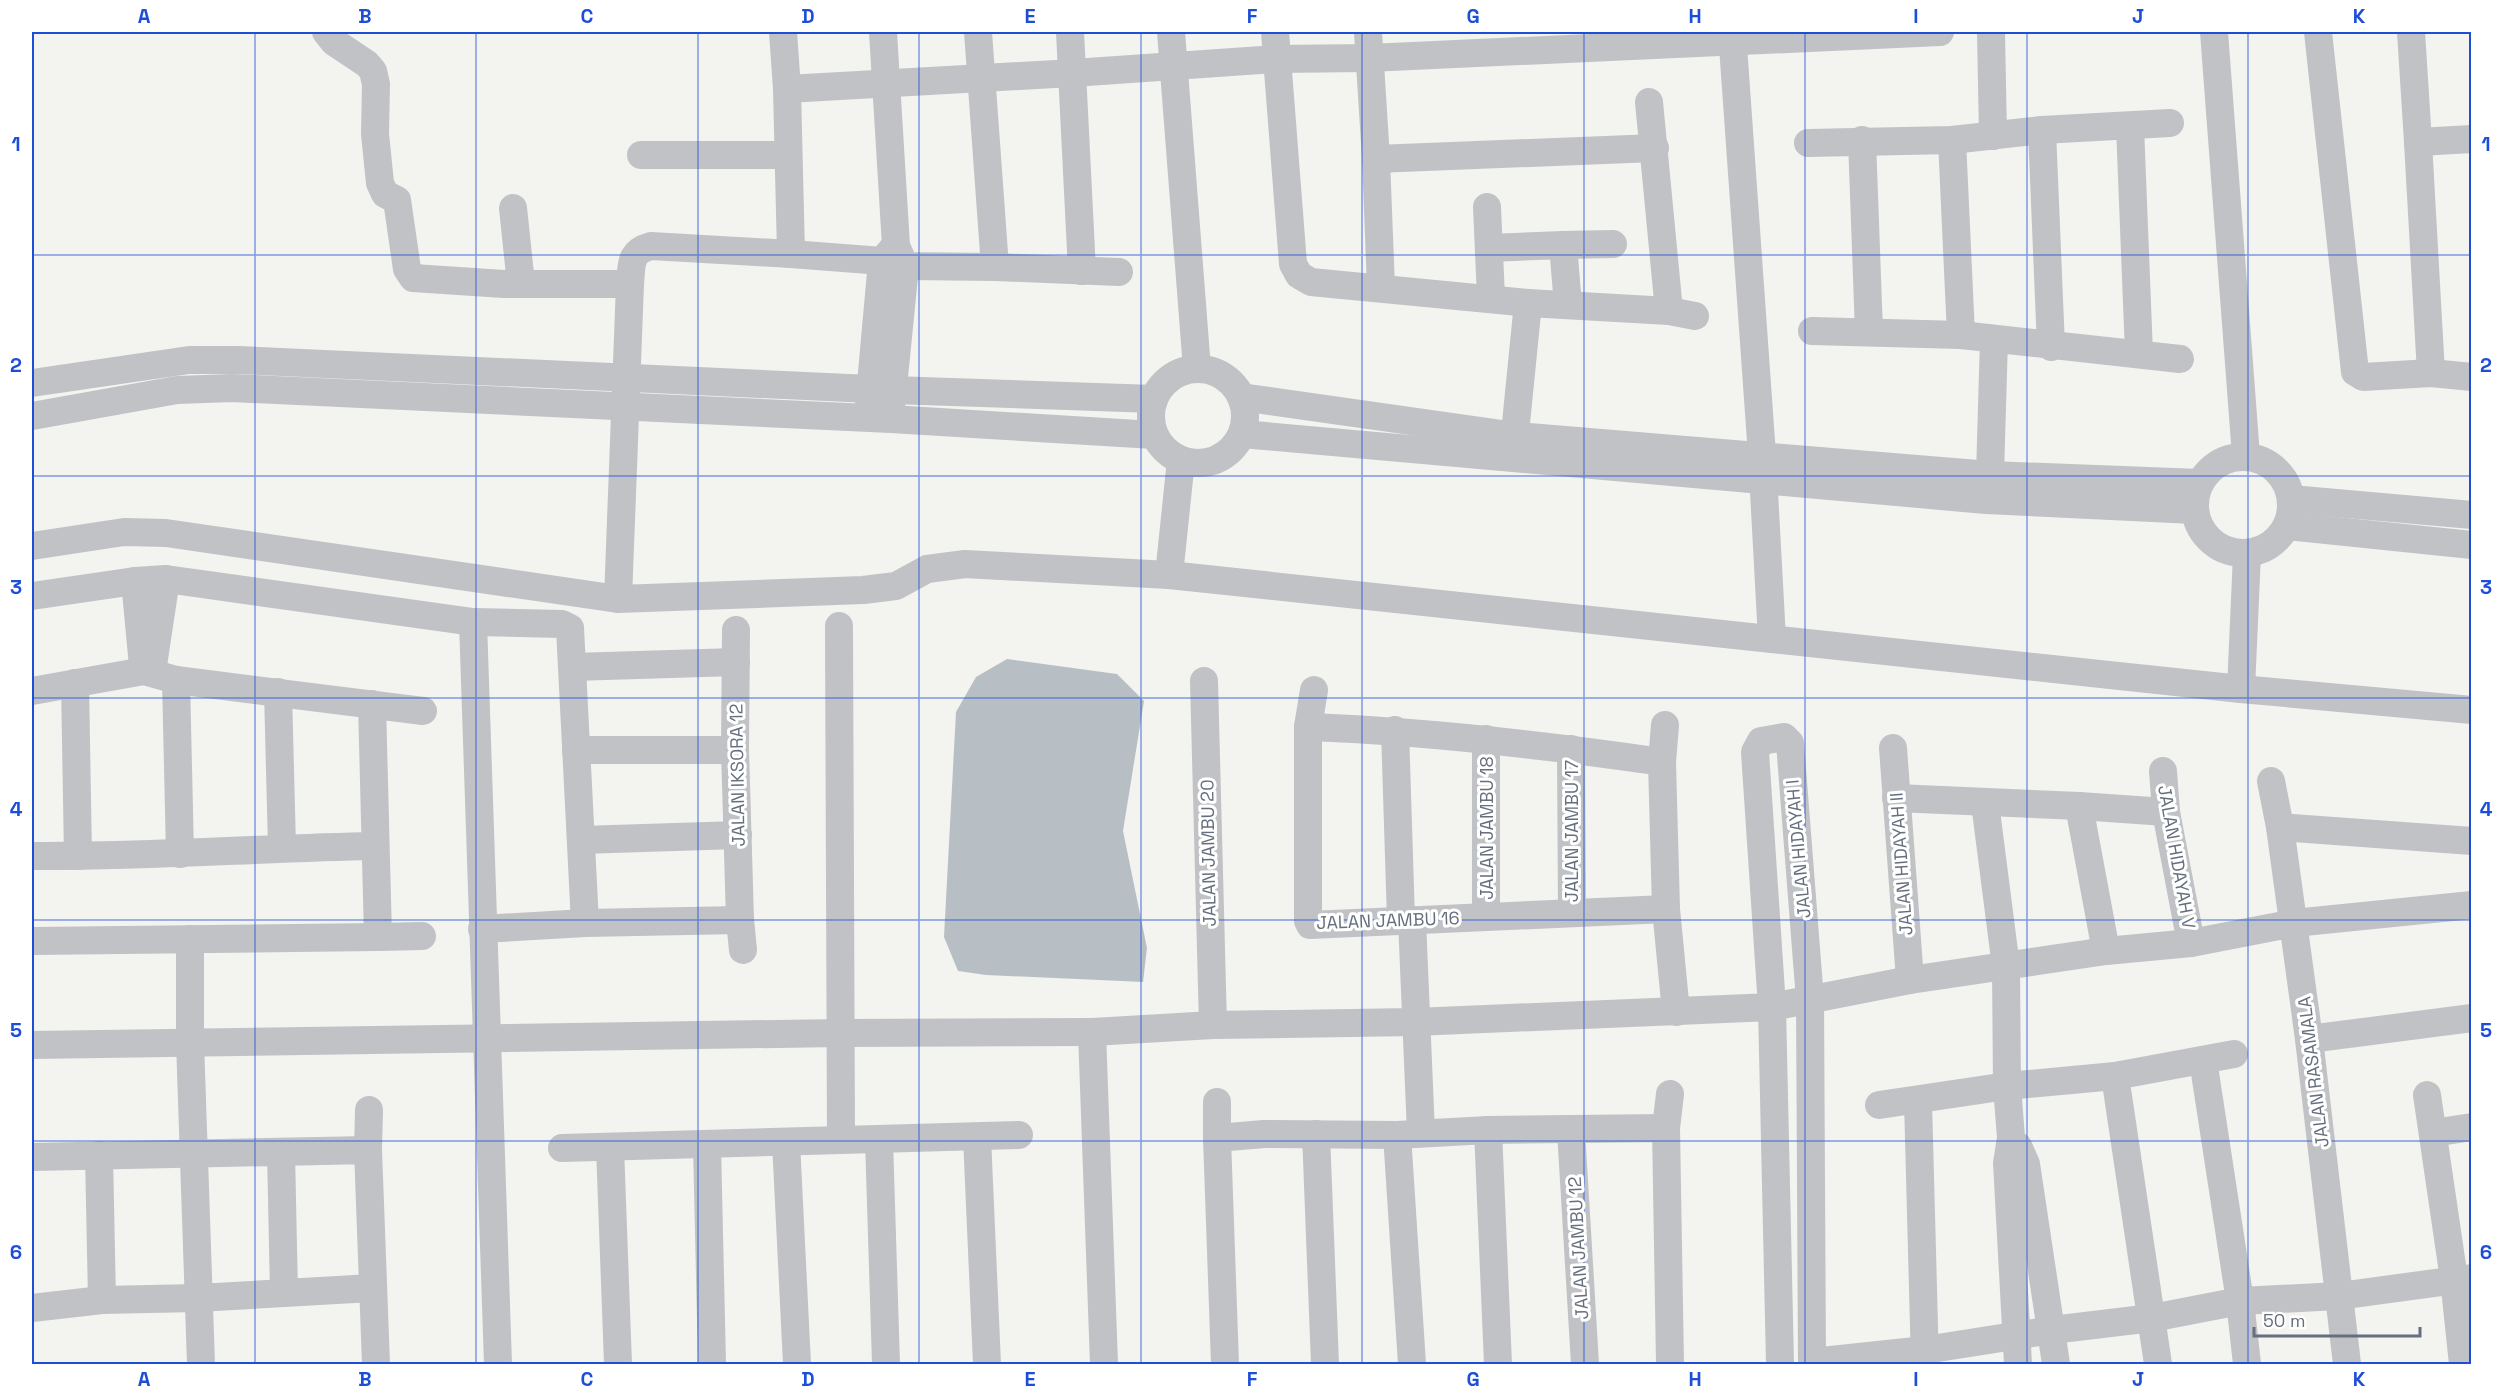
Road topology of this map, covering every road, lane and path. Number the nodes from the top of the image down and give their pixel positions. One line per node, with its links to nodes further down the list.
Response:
1 (326, 32): 44 (street)
2 (783, 32): 19 (street)
3 (883, 32): 18 (street)
4 (978, 32): 17 (street)
5 (1070, 32): 16 (street)
6 (1171, 32): 15 (street)
7 (1940, 32): 12 (street)
8 (1990, 32): 24 (street)
9 (2214, 32): 73 (street)
10 (2318, 32): 59 (street)
11 (2411, 32): 28 (street)
12 (1732, 37): 14 (street); 75 (street)
13 (1276, 45): 14 (street); 15 (street); 46 (street)
14 (1369, 45): 33 (street)
15 (1173, 66): 16 (street); 57 (street)
16 (1073, 73): 17 (street); 42 (street)
17 (981, 77): 18 (street); 41 (street)
18 (886, 82): 19 (street); 40 (street)
19 (787, 89): 31 (street)
20 (1649, 102): 30 (street)
21 (2170, 123): 22 (street)
22 (2130, 126): 23 (street); 55 (street)
23 (2042, 130): 24 (street); 54 (street)
24 (1993, 136): 26 (street)
25 (2472, 139): 28 (street)
26 (1952, 140): 27 (street); 52 (street)
27 (1862, 141): 29 (street); 51 (street)
28 (2418, 142): 59 (street)
29 (1808, 143)
30 (1655, 148): 33 (street); 49 (street)
31 (789, 155): 32 (street); 39 (street)
32 (641, 156)
33 (1376, 159): 46 (street)
34 (1487, 207): 38 (street)
35 (513, 208): 44 (street)
36 (1613, 244): 37 (street)
37 (1563, 245): 38 (street); 49 (street)
38 (1489, 248): 47 (street)
39 (791, 254): 40 (street); 45 (street)
40 (894, 258): 41 (street); 63 (street)
41 (995, 267): 42 (street)
42 (1082, 271): 43 (street)
43 (1119, 272)
44 (521, 284): 45 (street)
45 (630, 284): 60 (street)
46 (1381, 287): 47 (street)
47 (1491, 298): 48 (street)
48 (1528, 303): 49 (street); 72 (street)
49 (1568, 305)
50 (1812, 331): 51 (street)
51 (1869, 332): 52 (street)
52 (1960, 335): 53 (street)
53 (1994, 339): 54 (street); 76 (street)
54 (2051, 346): 55 (street)
55 (2139, 354): 56 (street)
56 (2180, 359)
57 (1197, 369): 64 (street); 65 (street)
58 (92, 373): 60 (street); 62 (street); 66 (street)
59 (2431, 373): 61 (street)
60 (628, 376): 63 (street); 67 (street)
61 (2472, 377)
62 (32, 383)
63 (881, 389): 65 (street); 69 (street)
64 (1241, 397): 70 (street); 72 (street)
65 (1154, 399): 71 (street)
66 (100, 404): 67 (street); 68 (street)
67 (624, 408): 69 (street); 87 (street)
68 (32, 416)
69 (879, 419): 71 (street)
70 (1242, 434): 72 (street); 74 (street)
71 (1154, 435): 74 (street)
72 (1514, 447): 75 (street)
73 (2246, 456): 77 (street); 78 (street)
74 (1181, 460): 83 (street)
75 (1763, 468): 76 (street); 77 (street); 91 (street)
76 (1990, 475): 77 (street)
77 (2197, 496): 82 (street)
78 (2289, 512): 79 (street); 80 (street); 82 (street)
79 (2472, 514)
80 (2472, 545)
81 (32, 546): 87 (street)
82 (2247, 554): 97 (street)
83 (1169, 575): 87 (street); 91 (street)
84 (166, 579): 85 (street); 88 (street); 94 (street)
85 (135, 581): 86 (street); 94 (street)
86 (32, 596)
87 (618, 599)
88 (473, 622): 93 (street); 136 (street)
89 (839, 626): 153 (street)
90 (736, 630): 92 (street, JALAN IKSORA 12)
91 (1772, 639): 97 (street)
92 (736, 662): 93 (street); 111 (street, JALAN IKSORA 12)
93 (573, 667): 110 (street)
94 (157, 674): 96 (street); 100 (street); 125 (street)
95 (1204, 681): 151 (street, JALAN JAMBU 20)
96 (75, 683): 99 (street); 127 (street)
97 (2241, 689): 102 (street)
98 (1314, 690): 105 (street, JALAN JAMBU 16)
99 (32, 691)
100 (278, 692): 101 (street); 124 (street)
101 (372, 704): 103 (street); 123 (street)
102 (2472, 710)
103 (423, 711)
104 (1665, 725): 112 (street)
105 (1308, 727): 106 (street); 133 (street, JALAN JAMBU 16)
106 (1395, 730): 107 (street); 133 (street)
107 (1486, 739): 109 (street); 131 (street, JALAN JAMBU 18)
108 (1893, 748): 115 (street, JALAN HIDAYAH II)
109 (1571, 749): 112 (street); 130 (street, JALAN JAMBU 17)
110 (576, 750): 111 (street); 121 (street)
111 (735, 750): 120 (street, JALAN IKSORA 12)
112 (1662, 762): 129 (street)
113 (2163, 771): 118 (street, JALAN HIDAYAH V)
114 (2271, 782): 119 (street, JALAN RASAMALA)
115 (1896, 798): 116 (street); 145 (street, JALAN HIDAYAH II)
116 (1985, 803): 117 (street); 144 (street)
117 (2079, 806): 118 (street); 143 (street)
118 (2166, 812): 141 (street, JALAN HIDAYAH V)
119 (2280, 827): 122 (street); 135 (street, JALAN RASAMALA)
120 (738, 835): 121 (street); 132 (street, JALAN IKSORA 12)
121 (581, 840): 134 (street)
122 (2472, 841)
123 (374, 846): 124 (street); 138 (street)
124 (282, 848): 125 (street)
125 (180, 854): 127 (street)
126 (32, 856): 127 (street)
127 (78, 856)
128 (2472, 905): 135 (street)
129 (1666, 909): 130 (street, JALAN JAMBU 16); 148 (street)
130 (1572, 913): 131 (street, JALAN JAMBU 16)
131 (1486, 916): 133 (street, JALAN JAMBU 16)
132 (740, 920): 134 (street); 142 (street, JALAN IKSORA 12)
133 (1406, 920): 150 (street)
134 (585, 923): 136 (street)
135 (2294, 923): 141 (street); 155 (street, JALAN RASAMALA)
136 (482, 929): 154 (street)
137 (422, 936): 138 (street)
138 (378, 937): 139 (street)
139 (190, 939): 140 (street); 156 (street)
140 (32, 941)
141 (2192, 943): 143 (street)
142 (742, 950)
143 (2106, 951): 144 (street)
144 (2006, 967): 145 (street); 161 (street)
145 (1910, 980): 146 (street)
146 (1810, 1000): 147 (street); 147 (street, JALAN HIDAYAH I); 202 (street)
147 (1772, 1007): 148 (street); 218 (street)
148 (1676, 1012): 150 (street)
149 (2472, 1018): 155 (street)
150 (1414, 1022): 151 (street); 174 (street)
151 (1213, 1025): 152 (street)
152 (1092, 1032): 153 (street); 211 (street)
153 (839, 1033): 154 (street); 179 (street)
154 (488, 1038): 156 (street); 205 (street)
155 (2309, 1039): 193 (street, JALAN RASAMALA)
156 (190, 1042): 157 (street); 187 (street)
157 (32, 1045)
158 (2234, 1054): 159 (street)
159 (2203, 1059): 160 (street); 196 (street)
160 (2115, 1076): 161 (street); 198 (street)
161 (2007, 1086): 164 (street); 178 (street)
162 (1670, 1094): 169 (street)
163 (2427, 1095): 172 (street)
164 (1918, 1101): 166 (street); 201 (street)
165 (1217, 1102): 177 (street)
166 (1879, 1105)
167 (369, 1110): 185 (street)
168 (2472, 1127): 172 (street)
169 (1666, 1128): 171 (street); 217 (street)
170 (1488, 1130): 171 (street); 174 (street); 215 (street)
171 (1571, 1131): 216 (street, JALAN JAMBU 12)
172 (2433, 1133): 190 (street)
173 (1316, 1134): 174 (street); 177 (street); 213 (street)
174 (1409, 1134): 214 (street)
175 (1019, 1136): 176 (street)
176 (977, 1137): 180 (street); 210 (street)
177 (1216, 1138): 212 (street)
178 (2011, 1138): 199 (street); 200 (street)
179 (841, 1139): 180 (street); 181 (street)
180 (879, 1140): 209 (street)
181 (786, 1142): 182 (street); 208 (street)
182 (707, 1144): 183 (street); 207 (street)
183 (610, 1146): 184 (street); 206 (street)
184 (562, 1148)
185 (368, 1150): 186 (street); 191 (street)
186 (281, 1152): 187 (street); 192 (street)
187 (193, 1153): 188 (street); 194 (street)
188 (99, 1155): 189 (street); 195 (street)
189 (32, 1157)
190 (2463, 1279): 193 (street); 224 (street)
191 (372, 1288): 192 (street); 204 (street)
192 (284, 1293): 194 (street)
193 (2339, 1296): 196 (street); 223 (street, JALAN RASAMALA)
194 (198, 1298): 195 (street); 203 (street)
195 (102, 1300): 197 (street)
196 (2240, 1301): 198 (street); 222 (street)
197 (32, 1308)
198 (2152, 1318): 199 (street); 221 (street)
199 (2052, 1330): 200 (street); 220 (street)
200 (2017, 1336): 201 (street); 219 (street)
201 (1925, 1357): 202 (street)
202 (1812, 1363)
203 (201, 1365)
204 (376, 1365)
205 (498, 1365)
206 (618, 1365)
207 (712, 1365)
208 (797, 1365)
209 (886, 1365)
210 (987, 1365)
211 (1104, 1365)
212 (1225, 1365)
213 (1324, 1365)
214 (1412, 1365)
215 (1498, 1365)
216 (1585, 1365)
217 (1670, 1365)
218 (1780, 1365)
219 (2018, 1365)
220 (2056, 1365)
221 (2158, 1365)
222 (2247, 1365)
223 (2347, 1365)
224 (2463, 1365)

